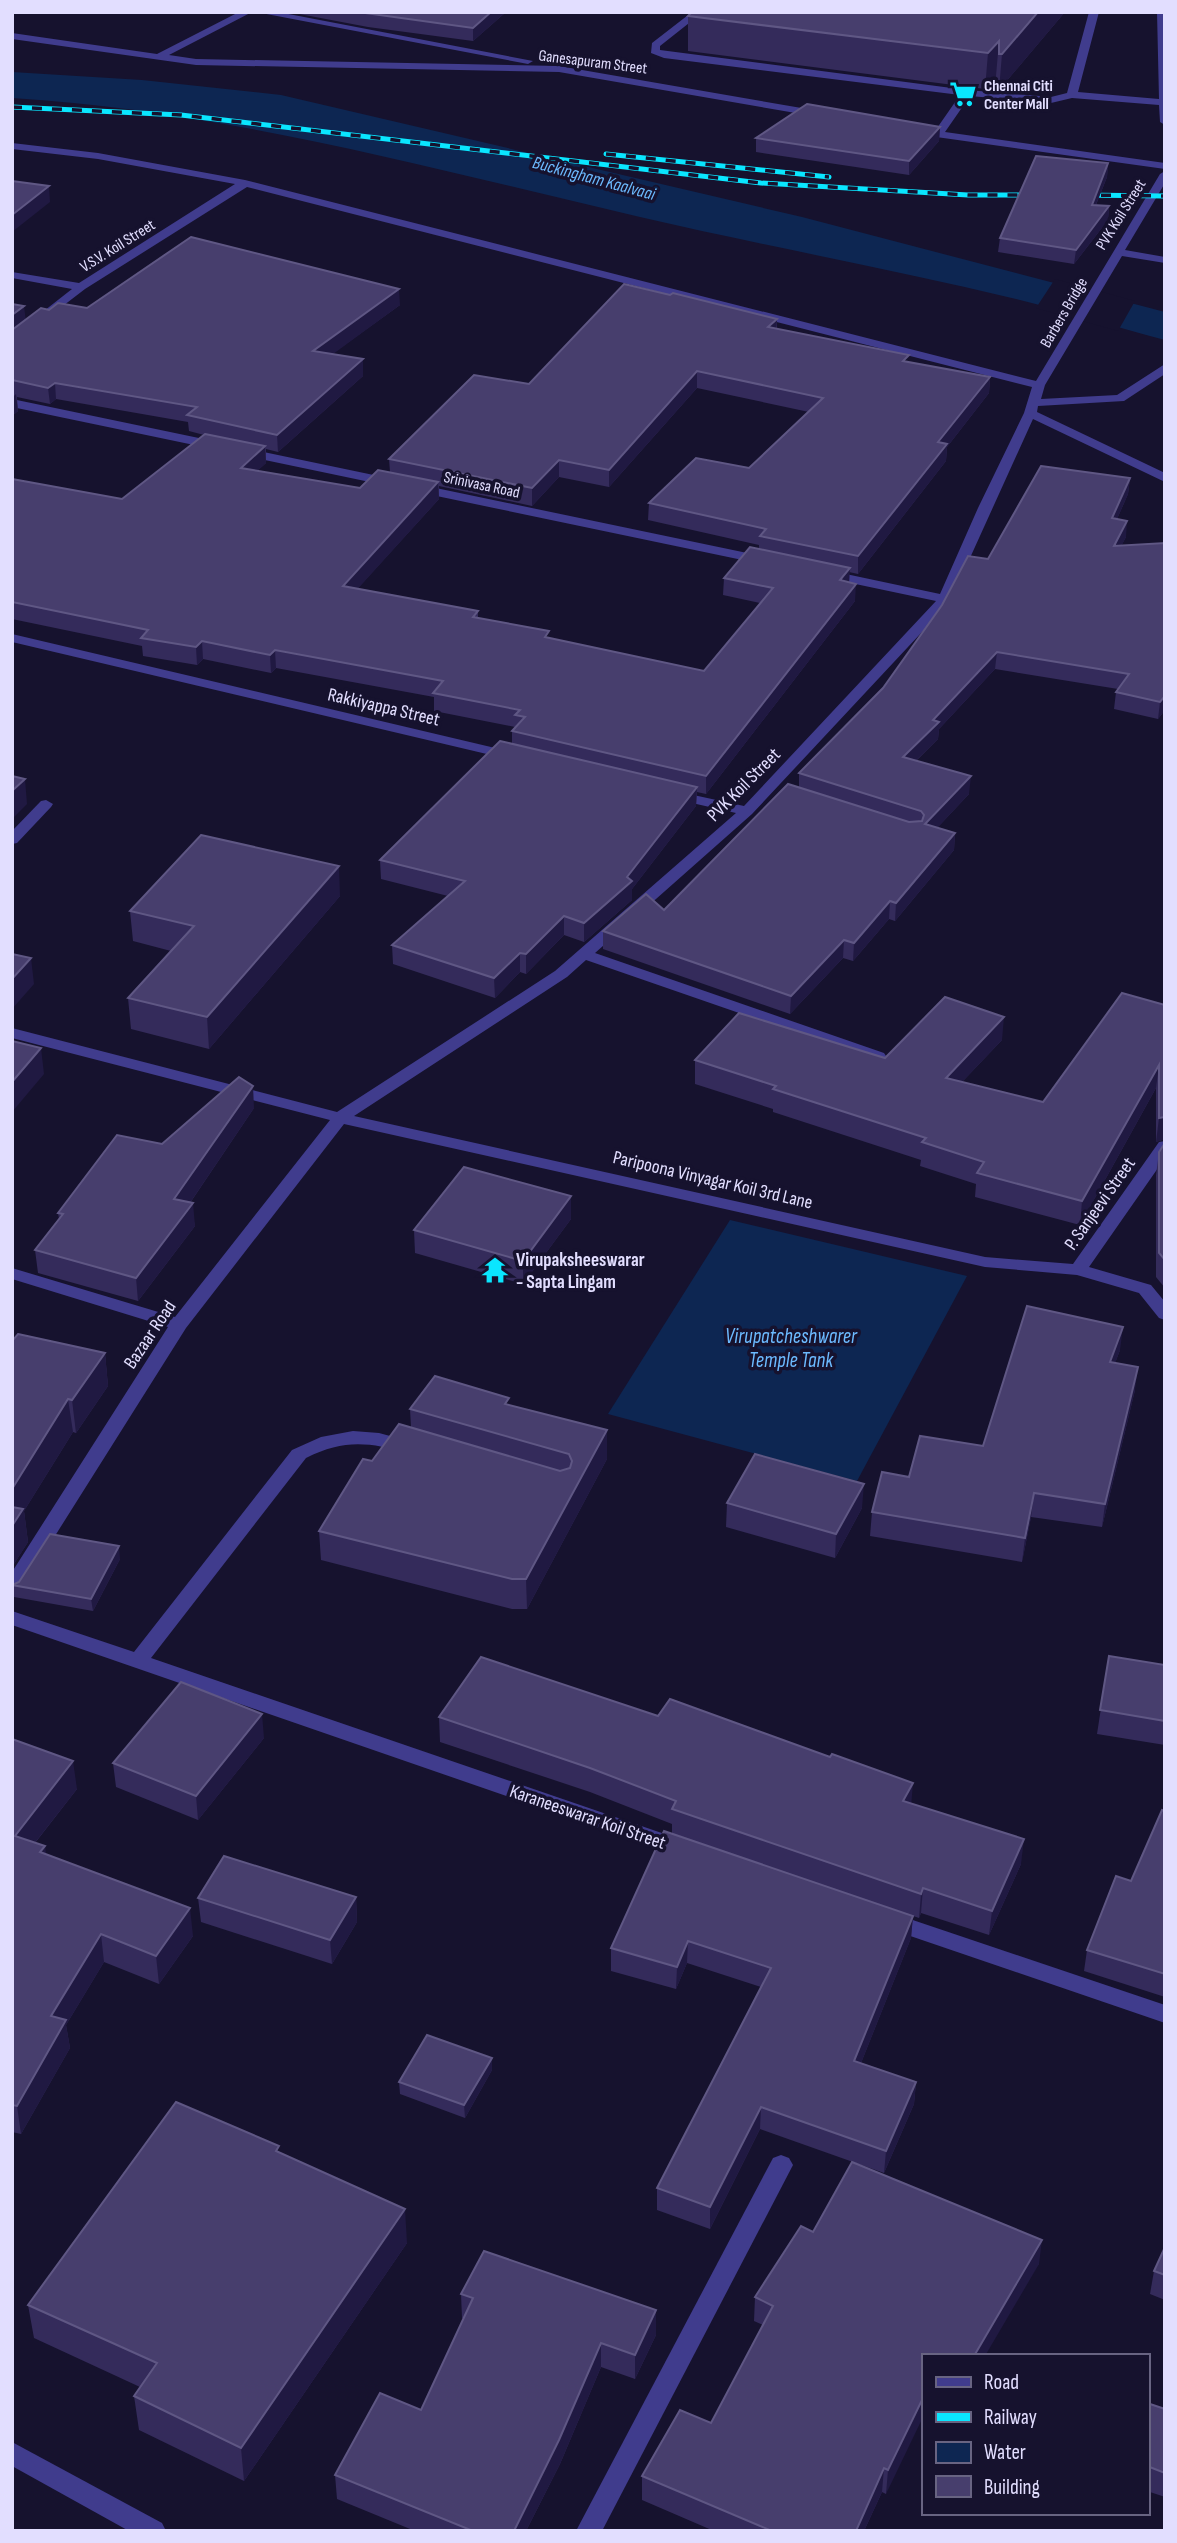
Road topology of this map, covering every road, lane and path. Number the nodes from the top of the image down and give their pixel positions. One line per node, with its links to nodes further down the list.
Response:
1 (247, 12): 7 (street)
2 (261, 12): 8 (street)
3 (698, 12): 9 (street)
4 (1094, 12): 10 (street)
5 (1163, 12): 11 (street)
6 (12, 36): 7 (street, Ganesapuram Street)
7 (160, 56): 8 (street, Ganesapuram Street)
8 (559, 69): 12 (street, Ganesapuram Street)
9 (967, 93): 10 (street); 15 (street)
10 (1072, 94): 11 (street)
11 (1163, 102): 13 (street)
12 (831, 116)
13 (1165, 122)
14 (912, 130): 15 (street)
15 (938, 135): 17 (street)
16 (12, 146): 19 (street)
17 (1165, 166)
18 (1165, 174): 21 (street, PVK Koil Street)
19 (245, 183): 26 (street, V.S.V. Koil Street); 30 (street)
20 (1165, 206): 21 (street)
21 (1146, 207): 22 (street, PVK Koil Street)
22 (1118, 252): 23 (street); 24 (street, PVK Koil Street)
23 (1165, 260)
24 (1105, 271): 28 (street, Barbers Bridge)
25 (12, 275): 26 (street)
26 (81, 287): 27 (street, V.S.V. Koil Street)
27 (12, 342)
28 (1048, 368): 30 (street, PVK Koil Street)
29 (1165, 368): 32 (street)
30 (1039, 385): 32 (street, PVK Koil Street)
31 (12, 403): 34 (street, Srinivasa Road)
32 (1032, 408): 33 (street); 36 (street, PVK Koil Street)
33 (1165, 478)
34 (783, 565)
35 (810, 570): 36 (street)
36 (945, 599): 41 (street, PVK Koil Street)
37 (12, 638): 38 (street, Rakkiyappa Street)
38 (529, 760)
39 (665, 792): 41 (street)
40 (46, 804): 42 (street)
41 (747, 811): 43 (street, PVK Koil Street)
42 (12, 840)
43 (584, 954): 45 (street); 46 (street, PVK Koil Street)
44 (12, 1033): 46 (street, Paripoona Vinyagar Koil 3rd Lane)
45 (878, 1056)
46 (340, 1118): 48 (street, Paripoona Vinyagar Koil 3rd Lane); 51 (street, Bazaar Road)
47 (1165, 1146): 48 (street, P. Sanjeevi Street)
48 (1078, 1270): 50 (street, P. Sanjeevi Street)
49 (12, 1273): 51 (street)
50 (1165, 1314)
51 (179, 1324): 53 (street, Bazaar Road)
52 (426, 1452): 55 (street)
53 (12, 1588)
54 (12, 1618): 55 (street, Karaneeswarar Koil Street)
55 (138, 1661): 56 (street, Karaneeswarar Koil Street)
56 (704, 1856)
57 (875, 1915): 58 (street)
58 (1165, 2014)
59 (781, 2165): 62 (street)
60 (12, 2454): 61 (street)
61 (153, 2531)
62 (589, 2531)

